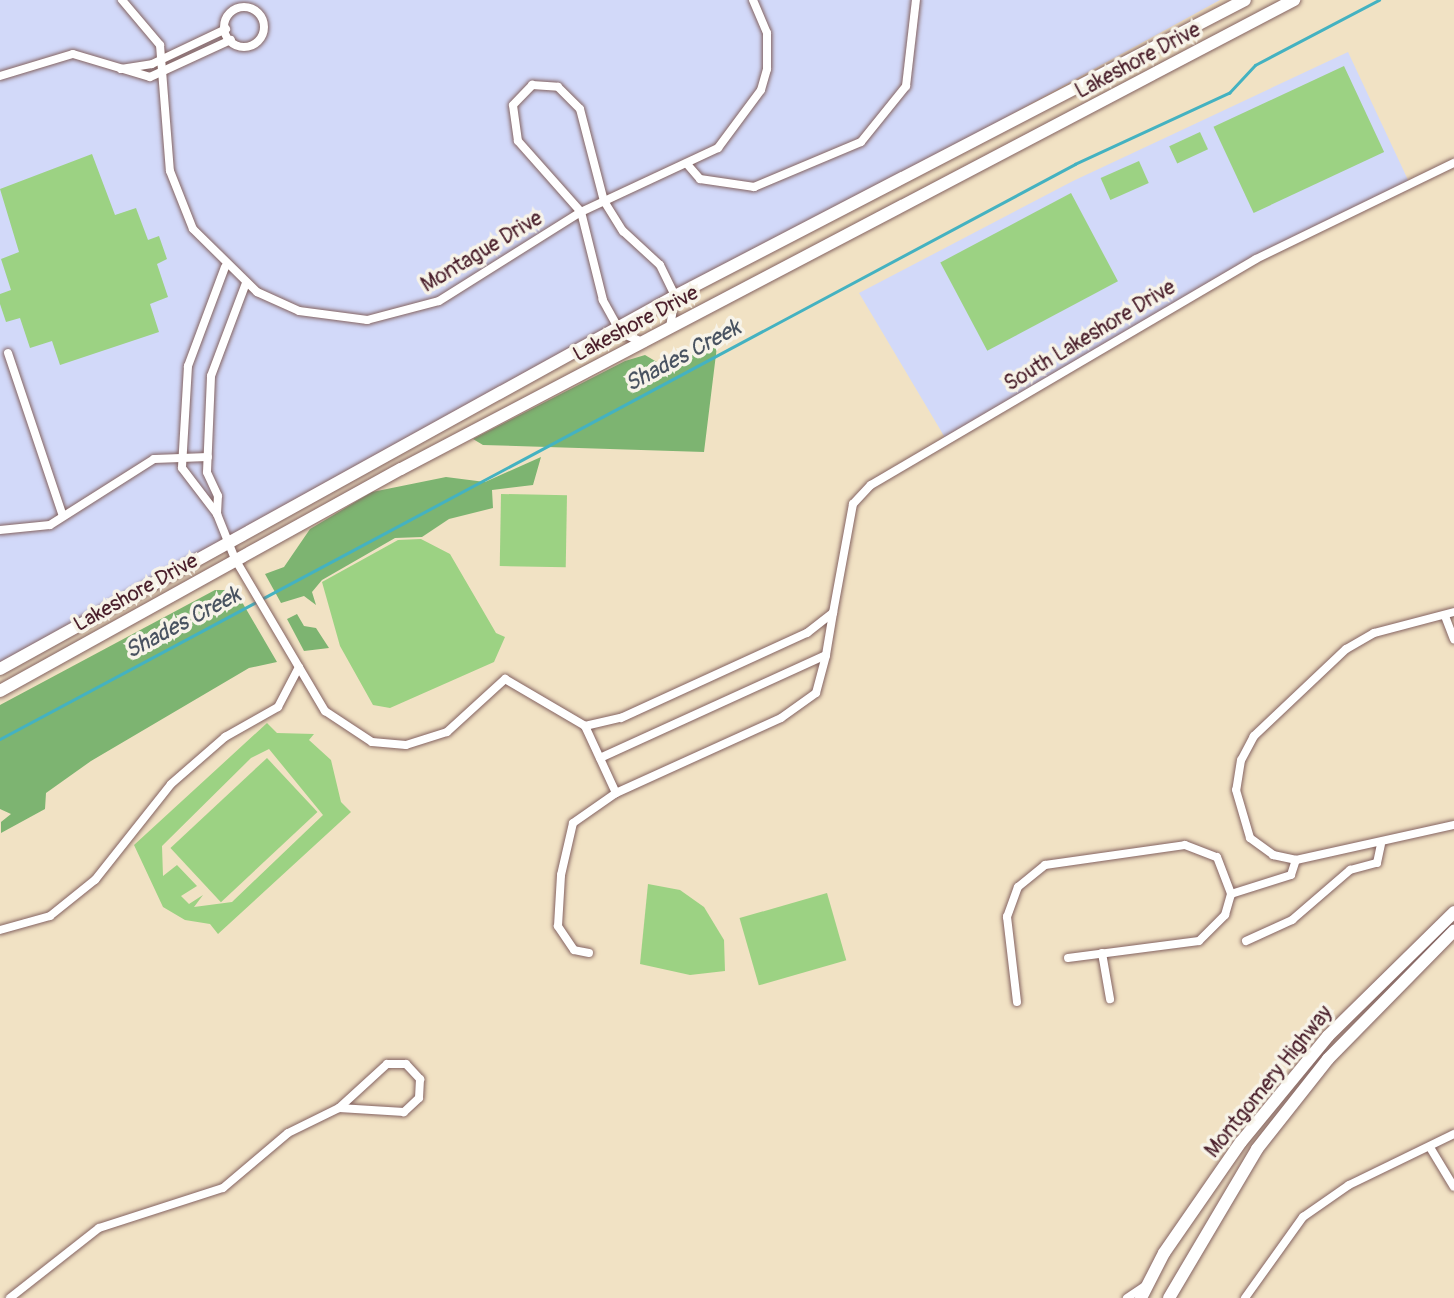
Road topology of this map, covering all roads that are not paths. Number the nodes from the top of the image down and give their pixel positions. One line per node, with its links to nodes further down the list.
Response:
1 (122, 0): 8 (street, Montague Drive)
2 (752, 0): 13 (street, Montague Drive)
3 (916, 0): 13 (street)
4 (1245, 0): 18 (main road, Lakeshore Drive)
5 (1294, 0): 19 (main road, Lakeshore Drive)
6 (226, 29): 7 (street); 7 (street); 8 (street)
7 (231, 40): 10 (street)
8 (163, 60): 9 (street); 10 (street, Montague Drive)
9 (121, 69): 10 (street); 11 (street)
10 (165, 73): 16 (street, Montague Drive)
11 (0, 76)
12 (1454, 163): 33 (street, South Lakeshore Drive)
13 (687, 164): 14 (street, Montague Drive)
14 (604, 201): 15 (street, Montague Drive); 15 (street); 18 (street)
15 (581, 212): 17 (street, Montague Drive); 20 (street)
16 (225, 267): 17 (street, Montague Drive); 23 (street)
17 (246, 284): 24 (street)
18 (675, 296): 19 (street); 20 (main road, Lakeshore Drive)
19 (670, 327): 21 (main road, Lakeshore Drive)
20 (617, 328): 21 (street); 30 (main road, Lakeshore Drive)
21 (640, 341): 31 (main road, Lakeshore Drive)
22 (8, 353): 28 (street)
23 (181, 457): 24 (street); 26 (street); 28 (street)
24 (208, 457): 25 (street)
25 (207, 472): 26 (street); 27 (street)
26 (191, 477): 27 (street)
27 (217, 514): 30 (street)
28 (63, 516): 29 (street)
29 (0, 530)
30 (231, 541): 31 (street); 38 (main road, Lakeshore Drive)
31 (235, 559): 37 (street); 39 (main road, Lakeshore Drive)
32 (1454, 612): 34 (street)
33 (833, 613): 36 (street, South Lakeshore Drive); 40 (street)
34 (1445, 617): 35 (street); 45 (street)
35 (1454, 639)
36 (827, 655): 41 (street); 42 (street, South Lakeshore Drive)
37 (297, 663): 40 (street); 48 (street)
38 (0, 669)
39 (0, 691)
40 (585, 726): 41 (street)
41 (600, 758): 42 (street)
42 (616, 793): 51 (street, South Lakeshore Drive)
43 (1454, 825): 44 (street)
44 (1381, 844): 45 (street); 50 (street)
45 (1296, 860): 46 (street)
46 (1231, 894): 52 (street); 55 (street)
47 (1454, 912): 60 (main road, Montgomery Highway)
48 (0, 930)
49 (1454, 931): 63 (main road, Montgomery Highway)
50 (1246, 941)
51 (589, 953)
52 (1102, 953): 53 (street); 54 (street)
53 (1068, 958)
54 (1110, 999)
55 (1017, 1002)
56 (339, 1108): 56 (street); 61 (street)
57 (1454, 1134): 58 (street)
58 (1431, 1149): 59 (street); 64 (street)
59 (1454, 1187)
60 (1143, 1292): 62 (street)
61 (10, 1298)
62 (1127, 1298)
63 (1169, 1298)
64 (1245, 1298)

